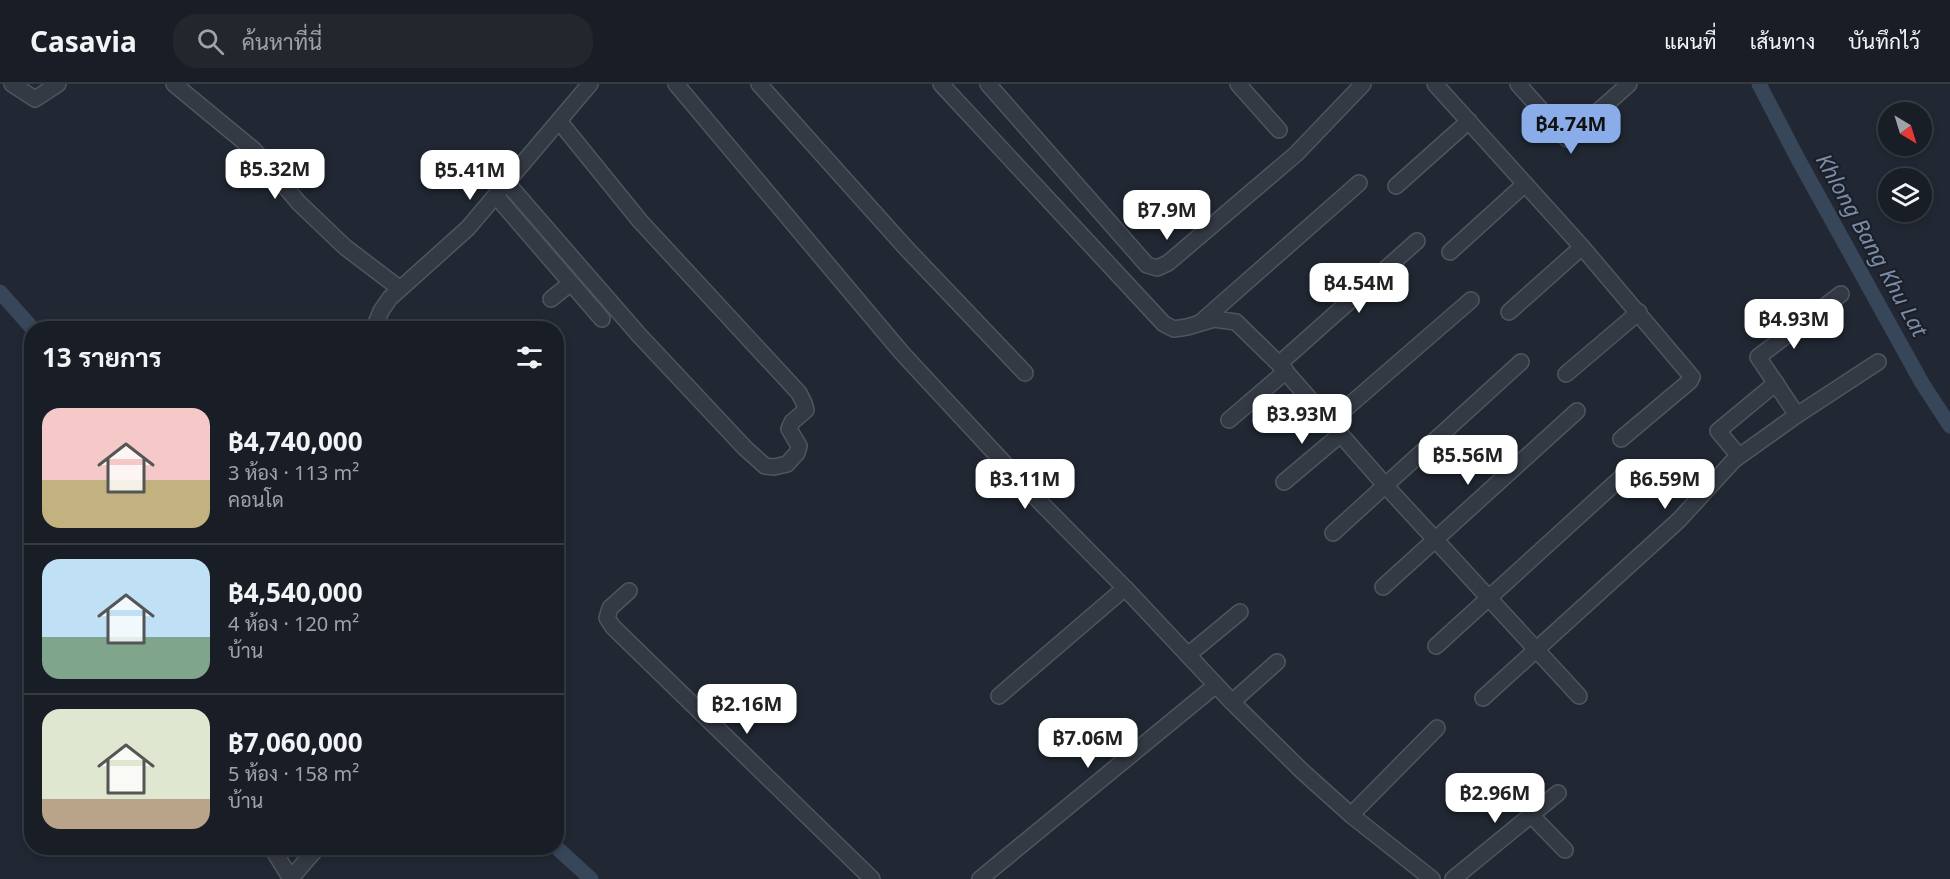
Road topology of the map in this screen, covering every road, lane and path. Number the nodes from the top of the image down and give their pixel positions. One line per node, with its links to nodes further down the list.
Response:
1 (12, 84): 2 (street)
2 (58, 84)
3 (174, 84): 26 (street)
4 (590, 84): 14 (street)
5 (676, 84): 54 (street)
6 (759, 84): 38 (street)
7 (941, 84): 34 (street)
8 (988, 84): 10 (street)
9 (1238, 84): 16 (street)
10 (1363, 84)
11 (1435, 84): 15 (street)
12 (1518, 84): 13 (street)
13 (1629, 84)
14 (559, 121): 17 (street); 17 (street)
15 (1469, 121): 19 (street); 20 (street)
16 (1279, 130)
17 (507, 183): 21 (street)
18 (1359, 183): 34 (street)
19 (1525, 184): 23 (street); 24 (street)
20 (1396, 186)
21 (496, 196): 25 (street); 26 (street)
22 (1417, 241): 37 (street)
23 (1582, 247): 30 (street); 31 (street)
24 (1450, 252)
25 (571, 284): 28 (street); 32 (street)
26 (399, 288): 33 (street)
27 (1841, 294): 40 (street)
28 (551, 299)
29 (1471, 300): 44 (street)
30 (1509, 312)
31 (1639, 312): 39 (street); 46 (street)
32 (602, 319)
33 (377, 321)
34 (1201, 322): 37 (street)
35 (1521, 362): 50 (street)
36 (1878, 362): 42 (street)
37 (1282, 367): 43 (street); 44 (street)
38 (1025, 374)
39 (1566, 374)
40 (1776, 383): 42 (street); 47 (street)
41 (1577, 411): 52 (street)
42 (1797, 415): 47 (street)
43 (1229, 420)
44 (1330, 422): 45 (street)
45 (1341, 434): 49 (street); 50 (street)
46 (1621, 439)
47 (1739, 456): 59 (street)
48 (1625, 474): 56 (street)
49 (1284, 482)
50 (1385, 485): 51 (street); 52 (street)
51 (1334, 533)
52 (1435, 538): 53 (street); 56 (street)
53 (1383, 587)
54 (1125, 588): 60 (street); 63 (street)
55 (629, 591): 75 (street)
56 (1489, 598): 58 (street); 59 (street)
57 (1240, 612): 60 (street)
58 (1436, 646)
59 (1536, 650): 64 (street); 65 (street)
60 (1188, 655): 62 (street)
61 (1277, 662): 66 (street)
62 (1216, 685): 66 (street); 76 (street)
63 (999, 696)
64 (1579, 696)
65 (1483, 698)
66 (1232, 702): 69 (street)
67 (1437, 728): 69 (street)
68 (1558, 793): 70 (street)
69 (1351, 815): 77 (street)
70 (1532, 816): 71 (street); 78 (street)
71 (1565, 850)
72 (276, 855): 74 (street)
73 (311, 855): 74 (street)
74 (291, 879)
75 (872, 879)
76 (980, 879)
77 (1432, 879)
78 (1453, 879)

